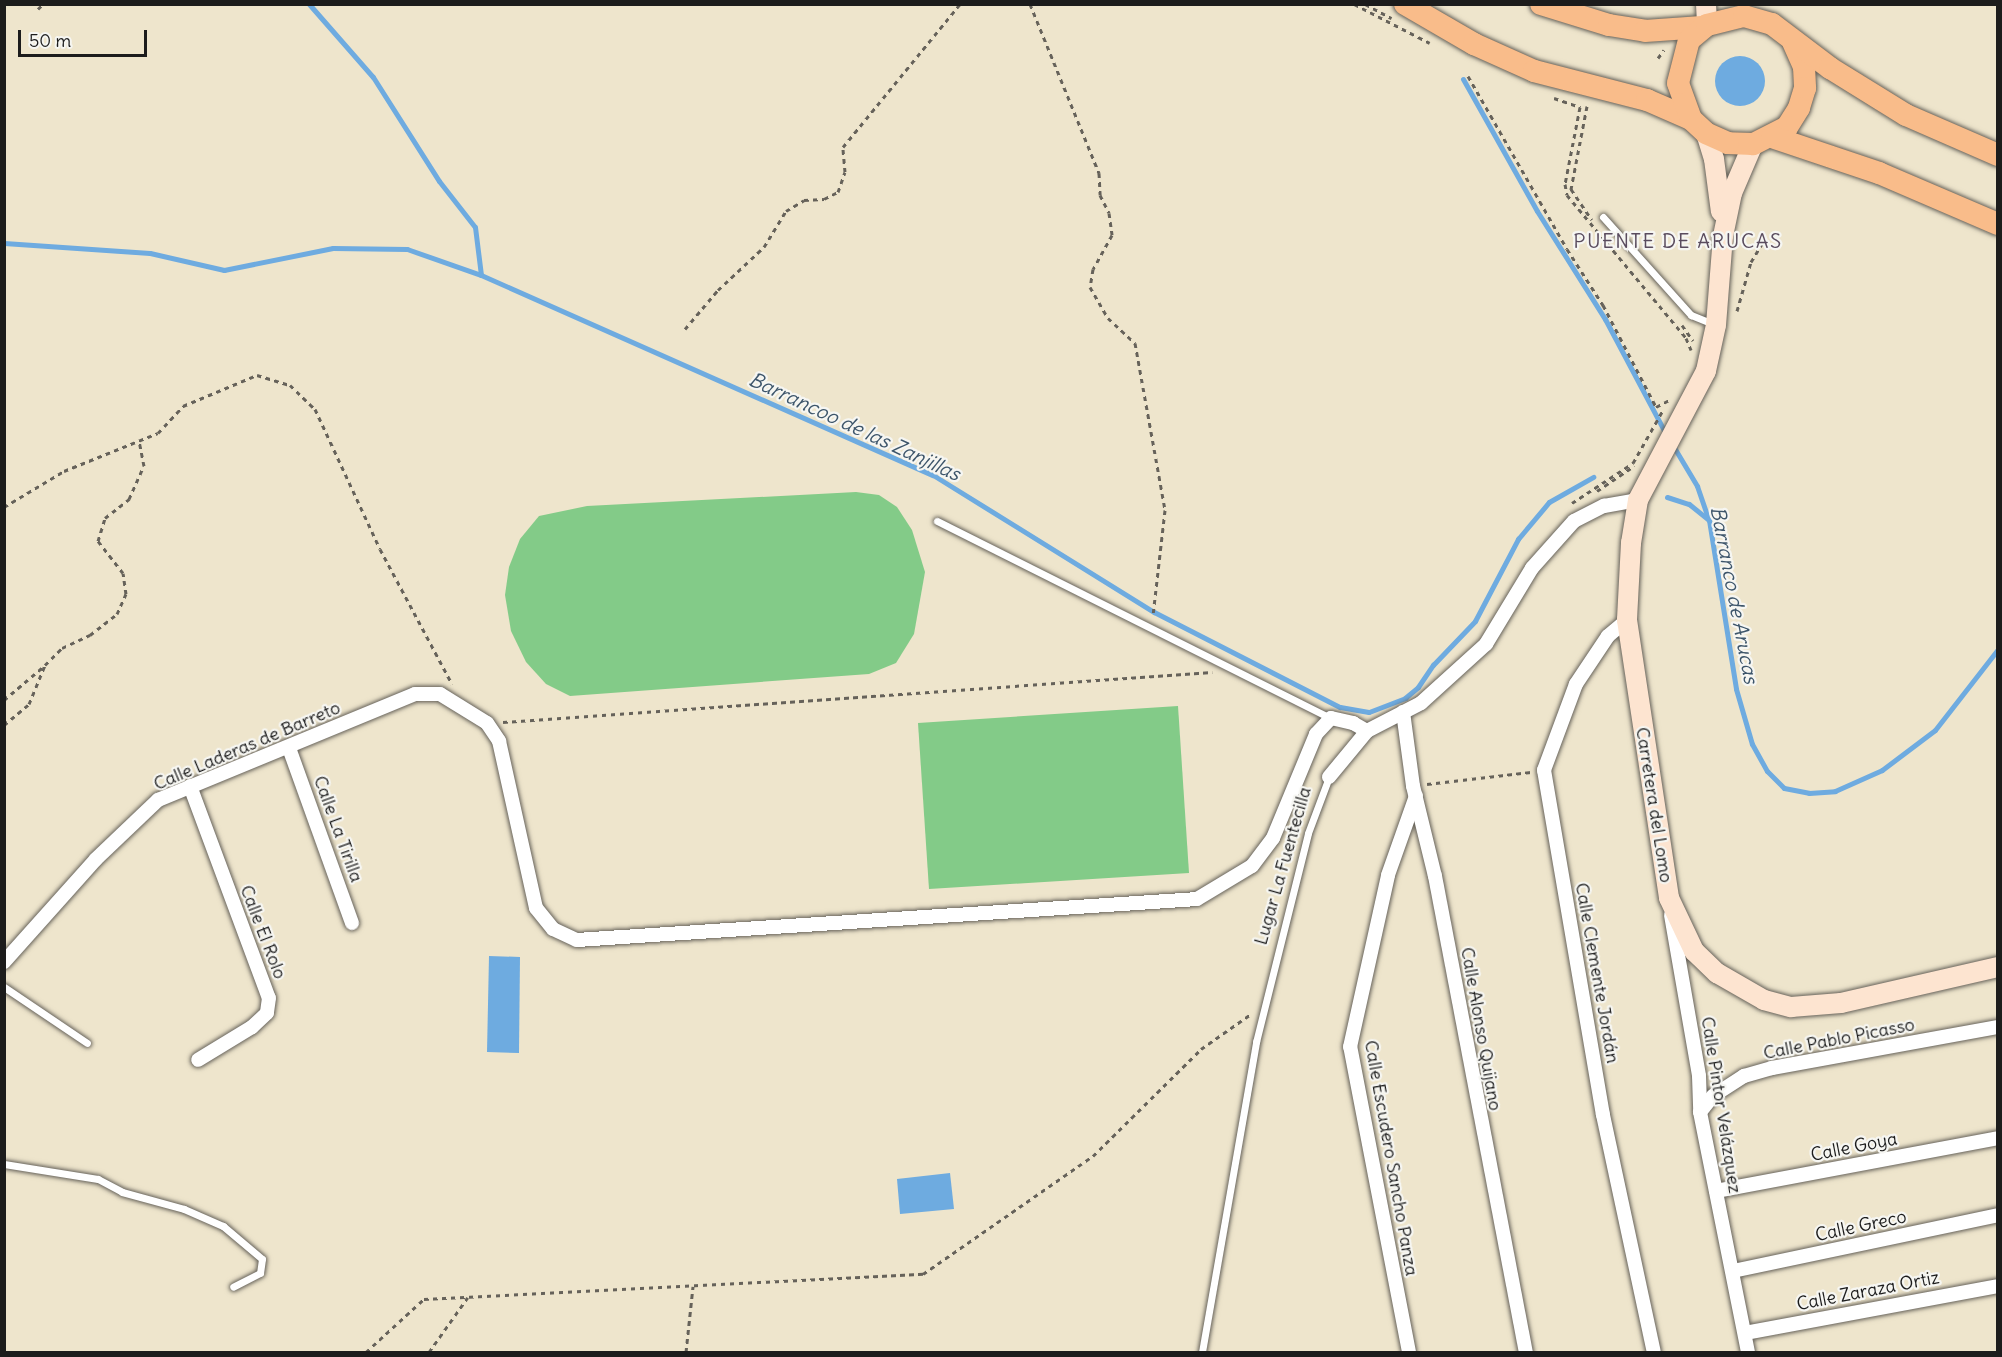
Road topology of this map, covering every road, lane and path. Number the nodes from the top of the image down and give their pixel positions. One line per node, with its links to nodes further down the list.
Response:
1 (43, 4): 7 (path)
2 (960, 4): 22 (path)
3 (1030, 4): 35 (path)
4 (1354, 4): 11 (path)
5 (1405, 4): 15 (main road)
6 (1541, 4): 9 (main road)
7 (38, 9)
8 (1740, 10): 9 (main road); 10 (main road)
9 (1705, 19): 15 (main road)
10 (1793, 42): 16 (main road); 17 (main road)
11 (1433, 45)
12 (1468, 76): 27 (path)
13 (1546, 96): 23 (path)
14 (1599, 104): 24 (path)
15 (1698, 126): 16 (main road); 20 (main road)
16 (1762, 140): 19 (main road); 20 (main road)
17 (1998, 154)
18 (1603, 217): 21 (lane)
19 (1998, 224)
20 (1723, 236): 21 (main road)
21 (1716, 325): 29 (main road, Carretera del Lomo)
22 (686, 329)
23 (1689, 357)
24 (1694, 359)
25 (1673, 391): 27 (path)
26 (1678, 394): 32 (path)
27 (1668, 400): 30 (path)
28 (139, 441): 31 (path); 36 (path); 39 (path)
29 (1638, 500): 34 (main road, Carretera del Lomo); 40 (street, Lugar La Fuentecilla)
30 (1569, 505)
31 (4, 507)
32 (1570, 511)
33 (937, 521): 35 (lane)
34 (1627, 620): 46 (street); 50 (main road, Carretera del Lomo)
35 (1150, 629): 37 (lane)
36 (45, 665): 38 (path); 43 (path)
37 (1231, 671): 41 (lane); 42 (path)
38 (4, 700)
39 (468, 712): 42 (street, Calle Laderas de Barreto); 45 (street, Calle Laderas de Barreto)
40 (1403, 712): 44 (street, Lugar La Fuentecilla); 49 (street, Calle Alonso Quijano)
41 (1331, 718): 42 (street); 44 (street)
42 (487, 723)
43 (4, 725)
44 (1367, 731): 47 (street, Lugar La Fuentecilla)
45 (290, 748): 48 (street, Calle Laderas de Barreto); 51 (street, Calle La Tirilla)
46 (1544, 770): 49 (path); 76 (street, Calle Clemente Jordán)
47 (1329, 777): 55 (lane, Lugar La Fuentecilla)
48 (190, 786): 52 (street, Calle Laderas de Barreto); 58 (street, Calle El Rolo)
49 (1414, 791): 74 (street, Calle Escudero Sancho Panza); 75 (street, Calle Alonso Quijano)
50 (1669, 898): 53 (main road, Carretera del Lomo); 59 (street, Calle Pintor Velázquez)
51 (352, 923)
52 (4, 962)
53 (1998, 967)
54 (4, 987): 57 (lane)
55 (1264, 1005): 65 (path); 73 (lane, Lugar La Fuentecilla)
56 (1998, 1027): 59 (street, Calle Pablo Picasso)
57 (87, 1043)
58 (198, 1060)
59 (1700, 1112): 62 (street, Calle Pintor Velázquez)
60 (1998, 1138): 62 (street, Calle Goya)
61 (4, 1164): 67 (lane)
62 (1716, 1191): 64 (street, Calle Pintor Velázquez)
63 (1998, 1215): 64 (street, Calle Greco)
64 (1732, 1271): 69 (street, Calle Pintor Velázquez)
65 (693, 1285): 68 (path); 72 (path)
66 (1998, 1286): 69 (street, Calle Zaraza Ortiz)
67 (233, 1287)
68 (468, 1297): 70 (path); 71 (path)
69 (1745, 1333): 77 (street, Calle Pintor Velázquez)
70 (366, 1353)
71 (429, 1353)
72 (686, 1353)
73 (1202, 1353)
74 (1409, 1353)
75 (1526, 1353)
76 (1654, 1353)
77 (1748, 1353)

